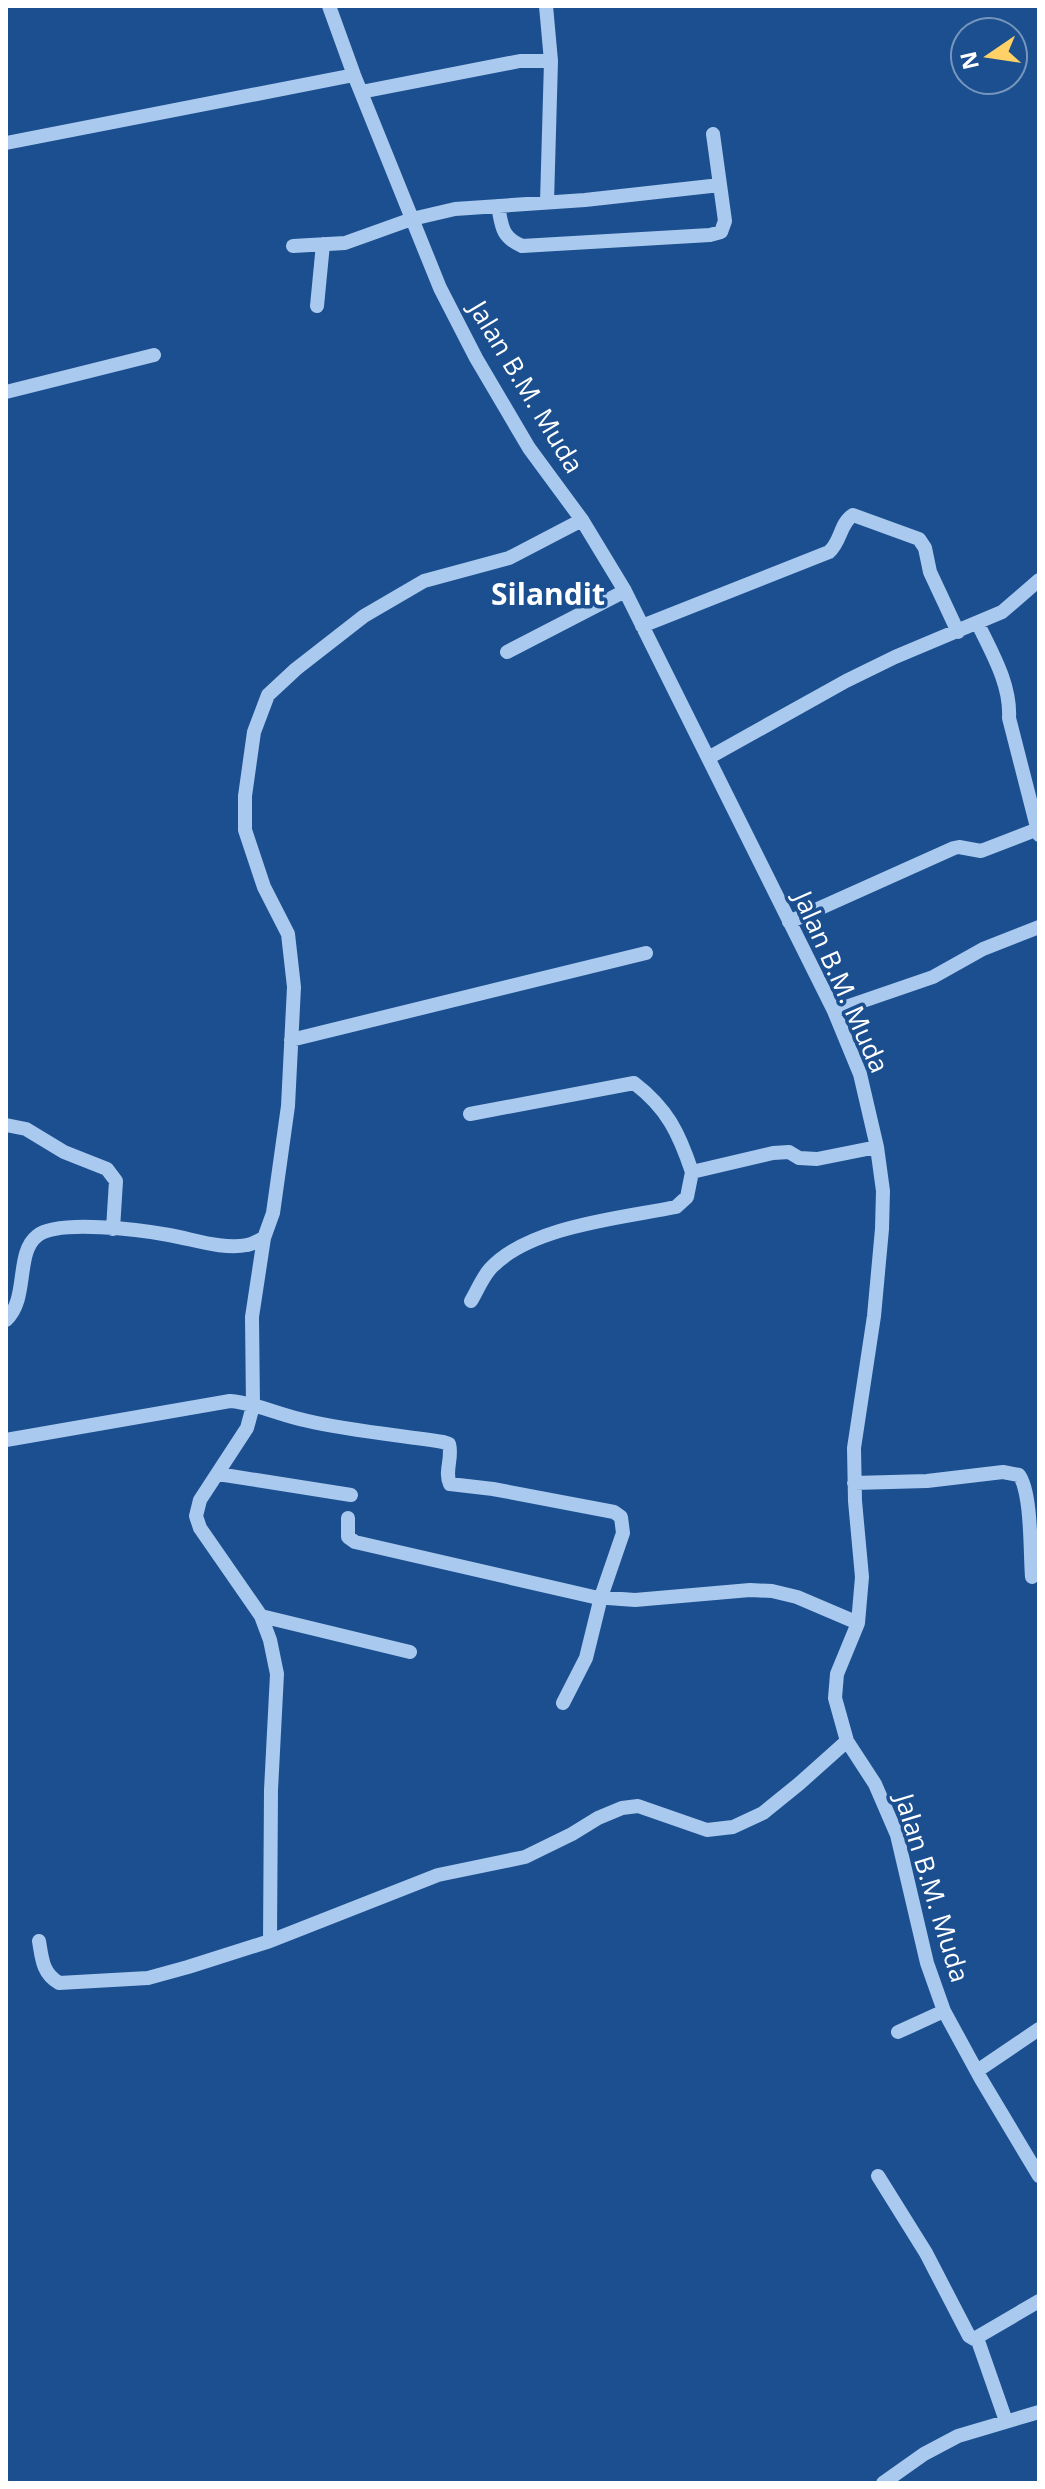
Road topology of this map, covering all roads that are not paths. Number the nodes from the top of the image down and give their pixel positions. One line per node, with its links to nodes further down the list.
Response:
1 (329, 6): 4 (street, Jalan B.M. Muda)
2 (546, 6): 3 (street)
3 (551, 61): 5 (street); 9 (street)
4 (354, 75): 5 (street, Jalan B.M. Muda); 7 (street)
5 (361, 92): 11 (street, Jalan B.M. Muda)
6 (713, 134): 8 (street)
7 (6, 143)
8 (720, 185): 9 (street); 10 (street)
9 (547, 202): 10 (street)
10 (498, 206): 11 (street)
11 (412, 219): 12 (street); 17 (street, Jalan B.M. Muda)
12 (323, 244): 13 (street); 14 (street)
13 (293, 246)
14 (317, 306)
15 (154, 355): 16 (street)
16 (6, 392)
17 (582, 520): 19 (street, Jalan B.M. Muda); 31 (street)
18 (1039, 580): 20 (street)
19 (625, 591): 21 (street, Jalan B.M. Muda); 23 (street)
20 (978, 624): 22 (street); 25 (street)
21 (642, 626): 22 (street); 24 (street, Jalan B.M. Muda)
22 (958, 632): 24 (street)
23 (507, 652)
24 (708, 758): 27 (street, Jalan B.M. Muda)
25 (1034, 794): 26 (street)
26 (1038, 832): 27 (street)
27 (789, 922): 30 (street, Jalan B.M. Muda)
28 (1039, 927): 30 (street)
29 (646, 953): 31 (street)
30 (834, 1011): 34 (street, Jalan B.M. Muda)
31 (291, 1040): 37 (street)
32 (470, 1114): 35 (street)
33 (6, 1125): 36 (street)
34 (877, 1147): 35 (street); 43 (street, Jalan B.M. Muda)
35 (692, 1172): 38 (street)
36 (113, 1229): 37 (street); 39 (street)
37 (264, 1238): 40 (street)
38 (471, 1301)
39 (6, 1320)
40 (253, 1406): 41 (street); 42 (street); 47 (street)
41 (6, 1440)
42 (218, 1474): 44 (street); 48 (street)
43 (854, 1483): 46 (street); 49 (street, Jalan B.M. Muda)
44 (351, 1495)
45 (348, 1518): 47 (street)
46 (1032, 1577)
47 (601, 1597): 49 (street); 51 (street)
48 (261, 1616): 50 (street); 54 (street)
49 (858, 1623): 52 (street, Jalan B.M. Muda)
50 (410, 1652)
51 (563, 1703)
52 (847, 1741): 54 (street); 55 (street, Jalan B.M. Muda)
53 (39, 1941): 54 (street)
54 (270, 1941)
55 (944, 2011): 57 (street); 58 (street, Jalan B.M. Muda)
56 (1039, 2029): 58 (street)
57 (898, 2032)
58 (977, 2071): 60 (street, Jalan B.M. Muda)
59 (878, 2176): 62 (street)
60 (1039, 2176)
61 (1039, 2301): 62 (street)
62 (977, 2338): 64 (street)
63 (1039, 2412): 64 (street)
64 (1006, 2421): 65 (street)
65 (883, 2483)

